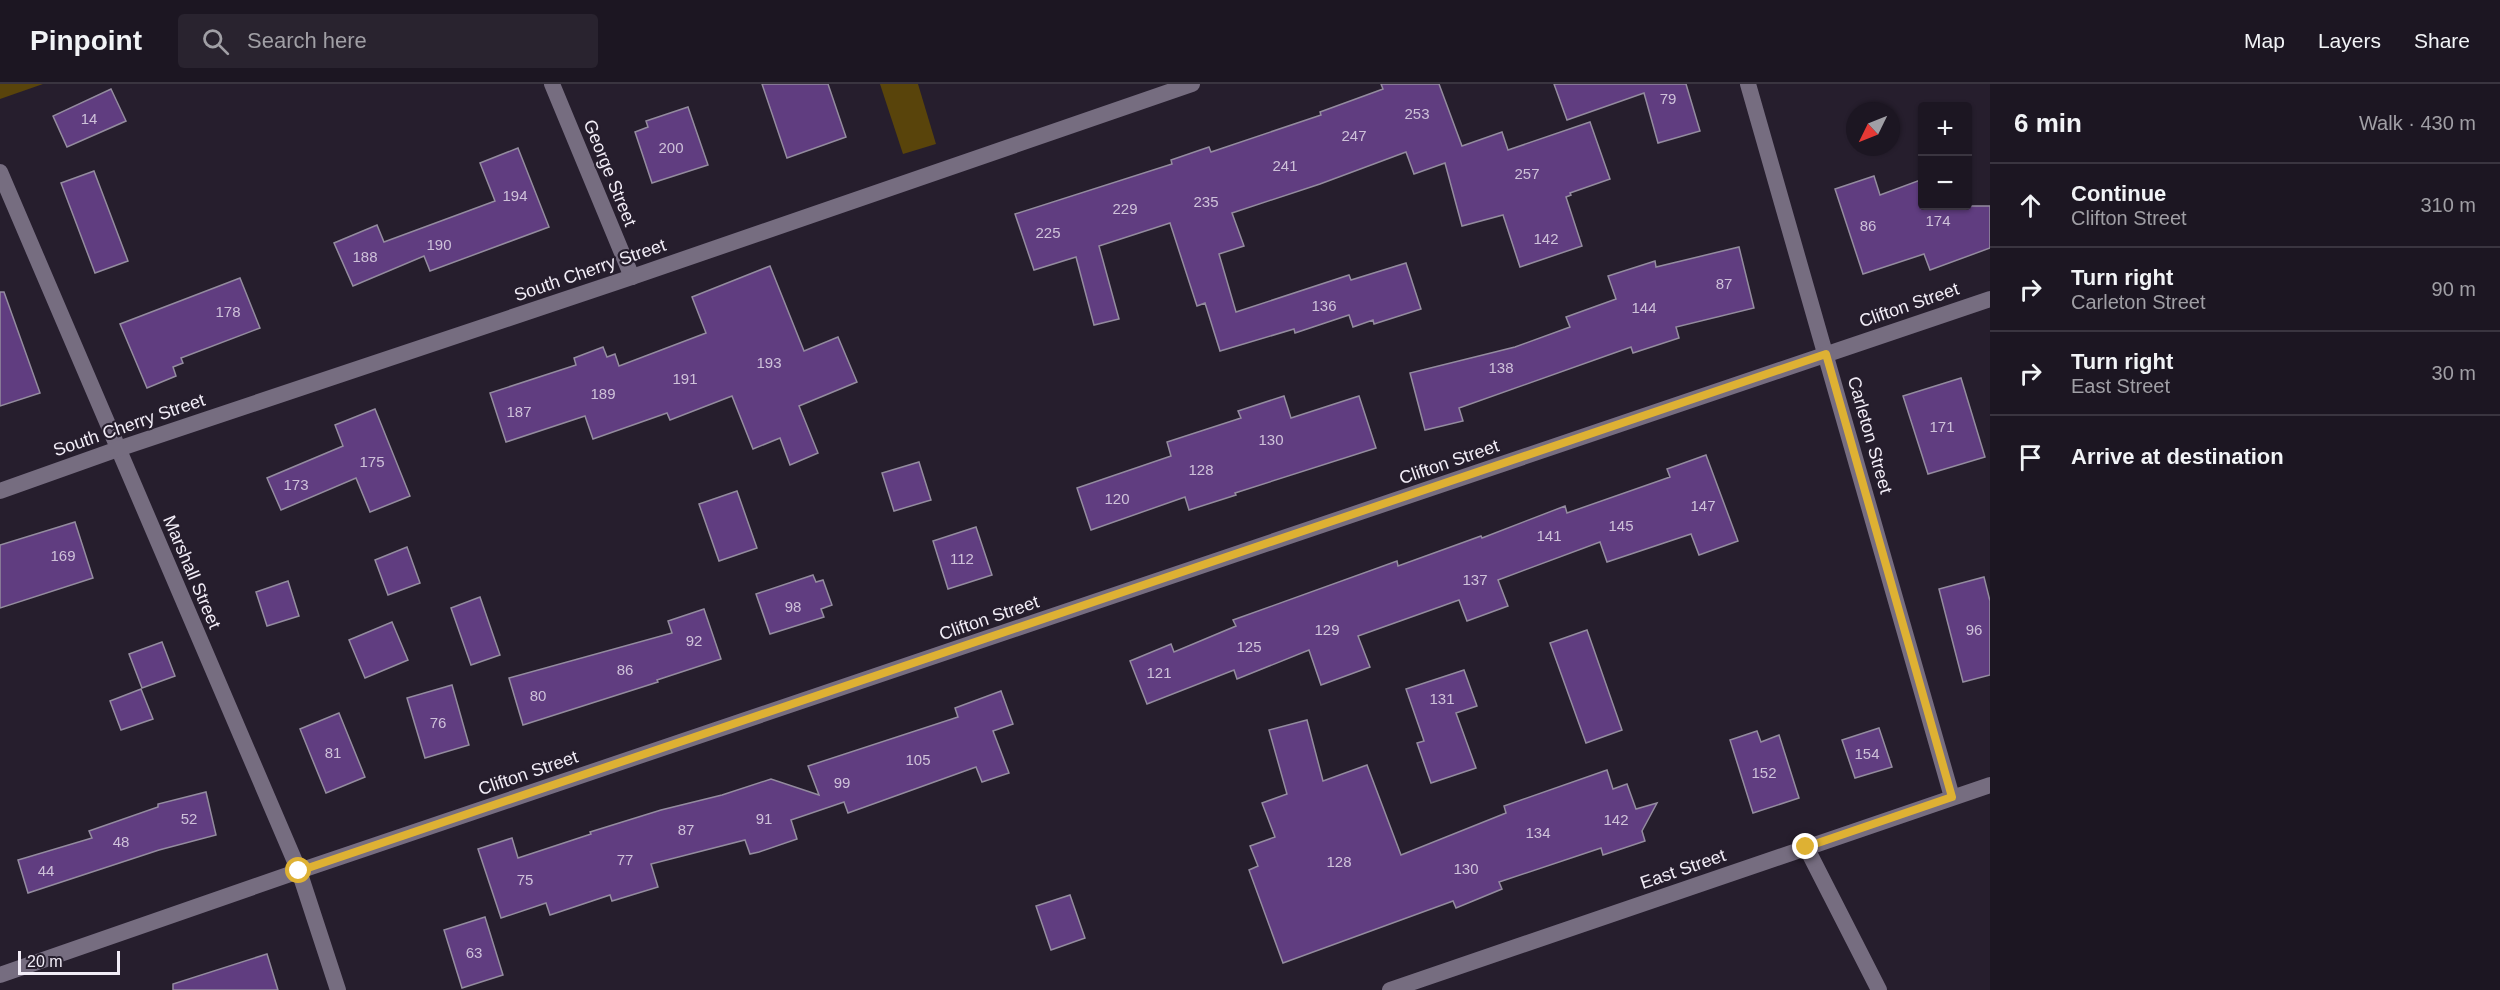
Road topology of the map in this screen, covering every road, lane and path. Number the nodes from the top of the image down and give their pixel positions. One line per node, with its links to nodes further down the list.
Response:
1 (552, 84): 5 (street, George Street)
2 (1192, 84): 5 (street, South Cherry Street)
3 (1748, 84): 7 (street, Carleton Street)
4 (0, 172): 8 (street, Marshall Street)
5 (632, 277): 8 (street, South Cherry Street)
6 (1990, 299): 7 (street, Clifton Street)
7 (1826, 354): 11 (street, Carleton Street); 13 (street, Clifton Street)
8 (118, 448): 9 (street, South Cherry Street); 13 (street, Marshall Street)
9 (0, 491)
10 (1990, 785): 11 (street, East Street)
11 (1952, 797): 12 (street, East Street)
12 (1806, 847): 16 (street, East Street); 17 (street)
13 (299, 871): 14 (street, Clifton Street); 15 (street, Marshall Street)
14 (0, 975)
15 (338, 990)
16 (1390, 990)
17 (1879, 990)

